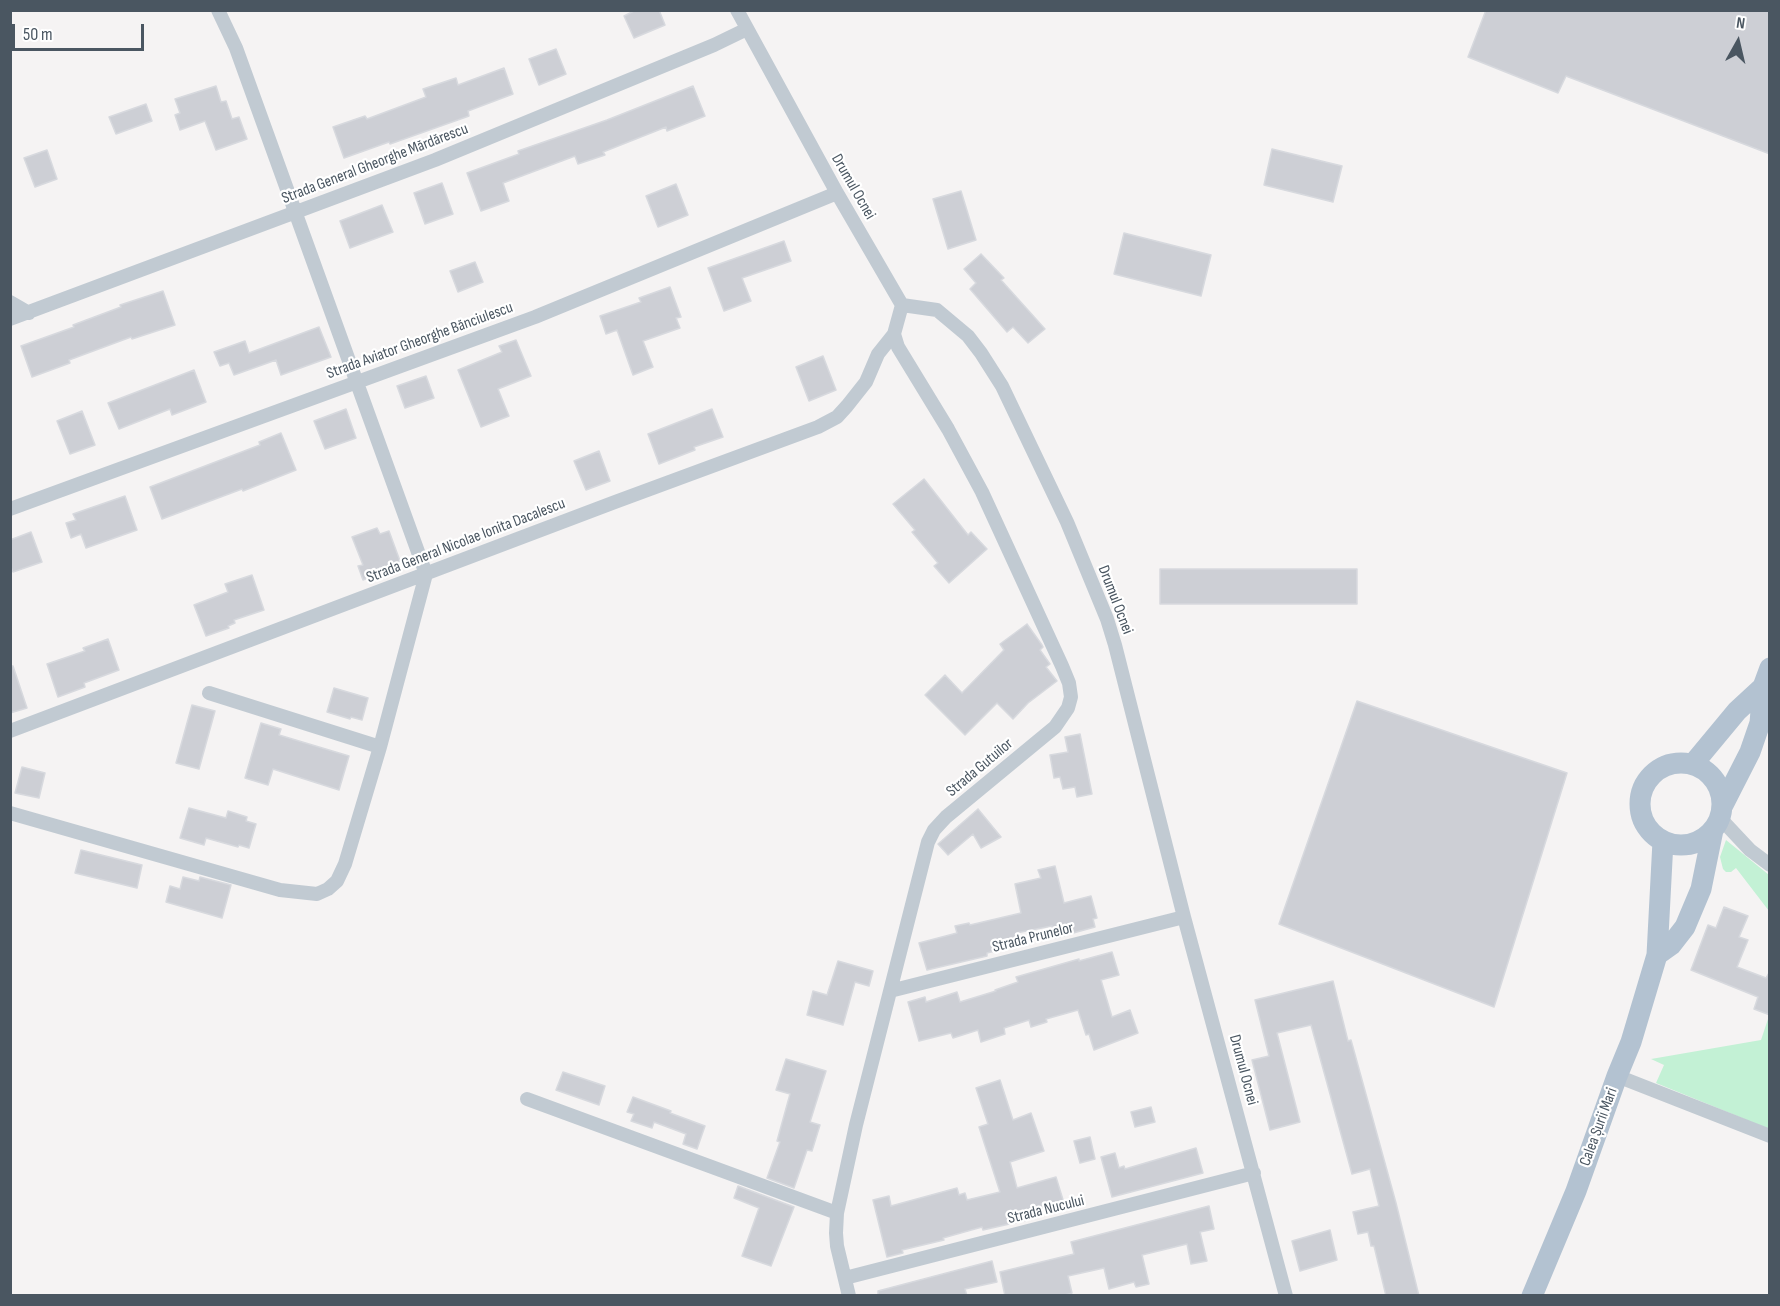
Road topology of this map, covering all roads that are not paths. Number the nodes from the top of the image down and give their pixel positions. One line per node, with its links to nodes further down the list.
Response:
1 (218, 10): 5 (street)
2 (737, 10): 3 (street, Drumul Ocnei)
3 (747, 29): 4 (street, Drumul Ocnei); 5 (street, Strada General Gheorghe Mărdărescu)
4 (837, 193): 7 (street, Drumul Ocnei); 11 (street, Strada Aviator Gheorghe Bănciulescu)
5 (295, 211): 8 (street, Strada General Gheorghe Mărdărescu); 11 (street)
6 (10, 302): 8 (street)
7 (902, 305): 10 (street); 23 (street, Drumul Ocnei)
8 (29, 314): 9 (street, Strada General Gheorghe Mărdărescu)
9 (10, 320)
10 (894, 334): 13 (street, Strada General Nicolae Ionita Dacalescu); 25 (street, Strada Gutuilor)
11 (357, 382): 12 (street, Strada Aviator Gheorghe Bănciulescu); 13 (street)
12 (10, 509)
13 (426, 574): 16 (street, Strada General Nicolae Ionita Dacalescu); 17 (street)
14 (1766, 677): 18 (main road); 20 (main road)
15 (209, 693): 17 (street)
16 (10, 731)
17 (380, 747): 19 (street)
18 (1693, 764): 20 (main road); 21 (main road)
19 (10, 813)
20 (1719, 818): 21 (main road); 22 (street); 24 (main road)
21 (1664, 841): 24 (main road, Calea Șurii Mari)
22 (1770, 866)
23 (1184, 917): 25 (street, Strada Prunelor); 29 (street, Drumul Ocnei)
24 (1657, 955): 26 (main road, Calea Șurii Mari)
25 (890, 991): 30 (street, Strada Gutuilor)
26 (1617, 1076): 28 (street); 34 (main road, Calea Șurii Mari)
27 (527, 1099): 30 (street)
28 (1770, 1136)
29 (1254, 1173): 31 (street, Strada Nucului); 33 (street, Drumul Ocnei)
30 (837, 1213): 31 (street, Strada Gutuilor)
31 (845, 1278): 32 (street, Strada Gutuilor)
32 (848, 1294)
33 (1286, 1296)
34 (1532, 1296)

